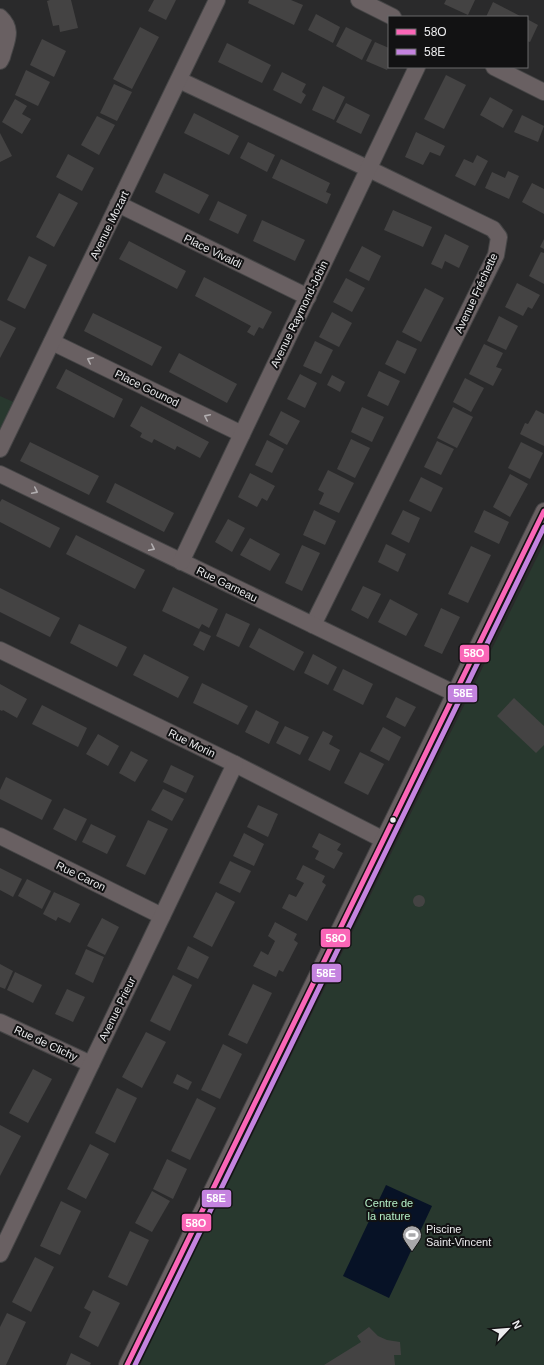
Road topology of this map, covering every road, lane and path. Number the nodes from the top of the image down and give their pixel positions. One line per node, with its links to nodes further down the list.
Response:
1 (217, 0): 8 (street, Avenue Mozart)
2 (359, 0): 4 (street)
3 (0, 16): 5 (street)
4 (391, 16)
5 (0, 61)
6 (418, 68): 10 (street, Avenue Raymond-Jobin)
7 (496, 68): 9 (street)
8 (179, 80): 10 (street, Avenue Fréchette); 11 (street, Avenue Mozart)
9 (544, 92)
10 (369, 169): 12 (street, Avenue Raymond-Jobin); 19 (street, Avenue Fréchette)
11 (118, 204): 12 (street, Place Vivaldi); 13 (street, Avenue Mozart)
12 (308, 297): 14 (street, Avenue Raymond-Jobin)
13 (52, 342): 14 (street, Place Gounod, one-way to 13); 15 (street, Avenue Mozart)
14 (242, 434): 18 (street, Avenue Raymond-Jobin)
15 (0, 449)
16 (0, 474): 18 (street, Rue Garneau, one-way to 18)
17 (544, 511): 21 (street)
18 (181, 562): 19 (street, Rue Garneau)
19 (313, 625): 21 (street, Rue Garneau)
20 (0, 650): 22 (street, Rue Morin)
21 (454, 693): 24 (street)
22 (235, 764): 24 (street, Rue Morin); 25 (street, Avenue Prieur)
23 (0, 836): 25 (street, Rue Caron)
24 (382, 840): 29 (street)
25 (162, 916): 27 (street, Avenue Prieur)
26 (0, 1022): 27 (street, Rue de Clichy)
27 (91, 1064): 28 (street, Avenue Prieur)
28 (0, 1254)
29 (127, 1365)

